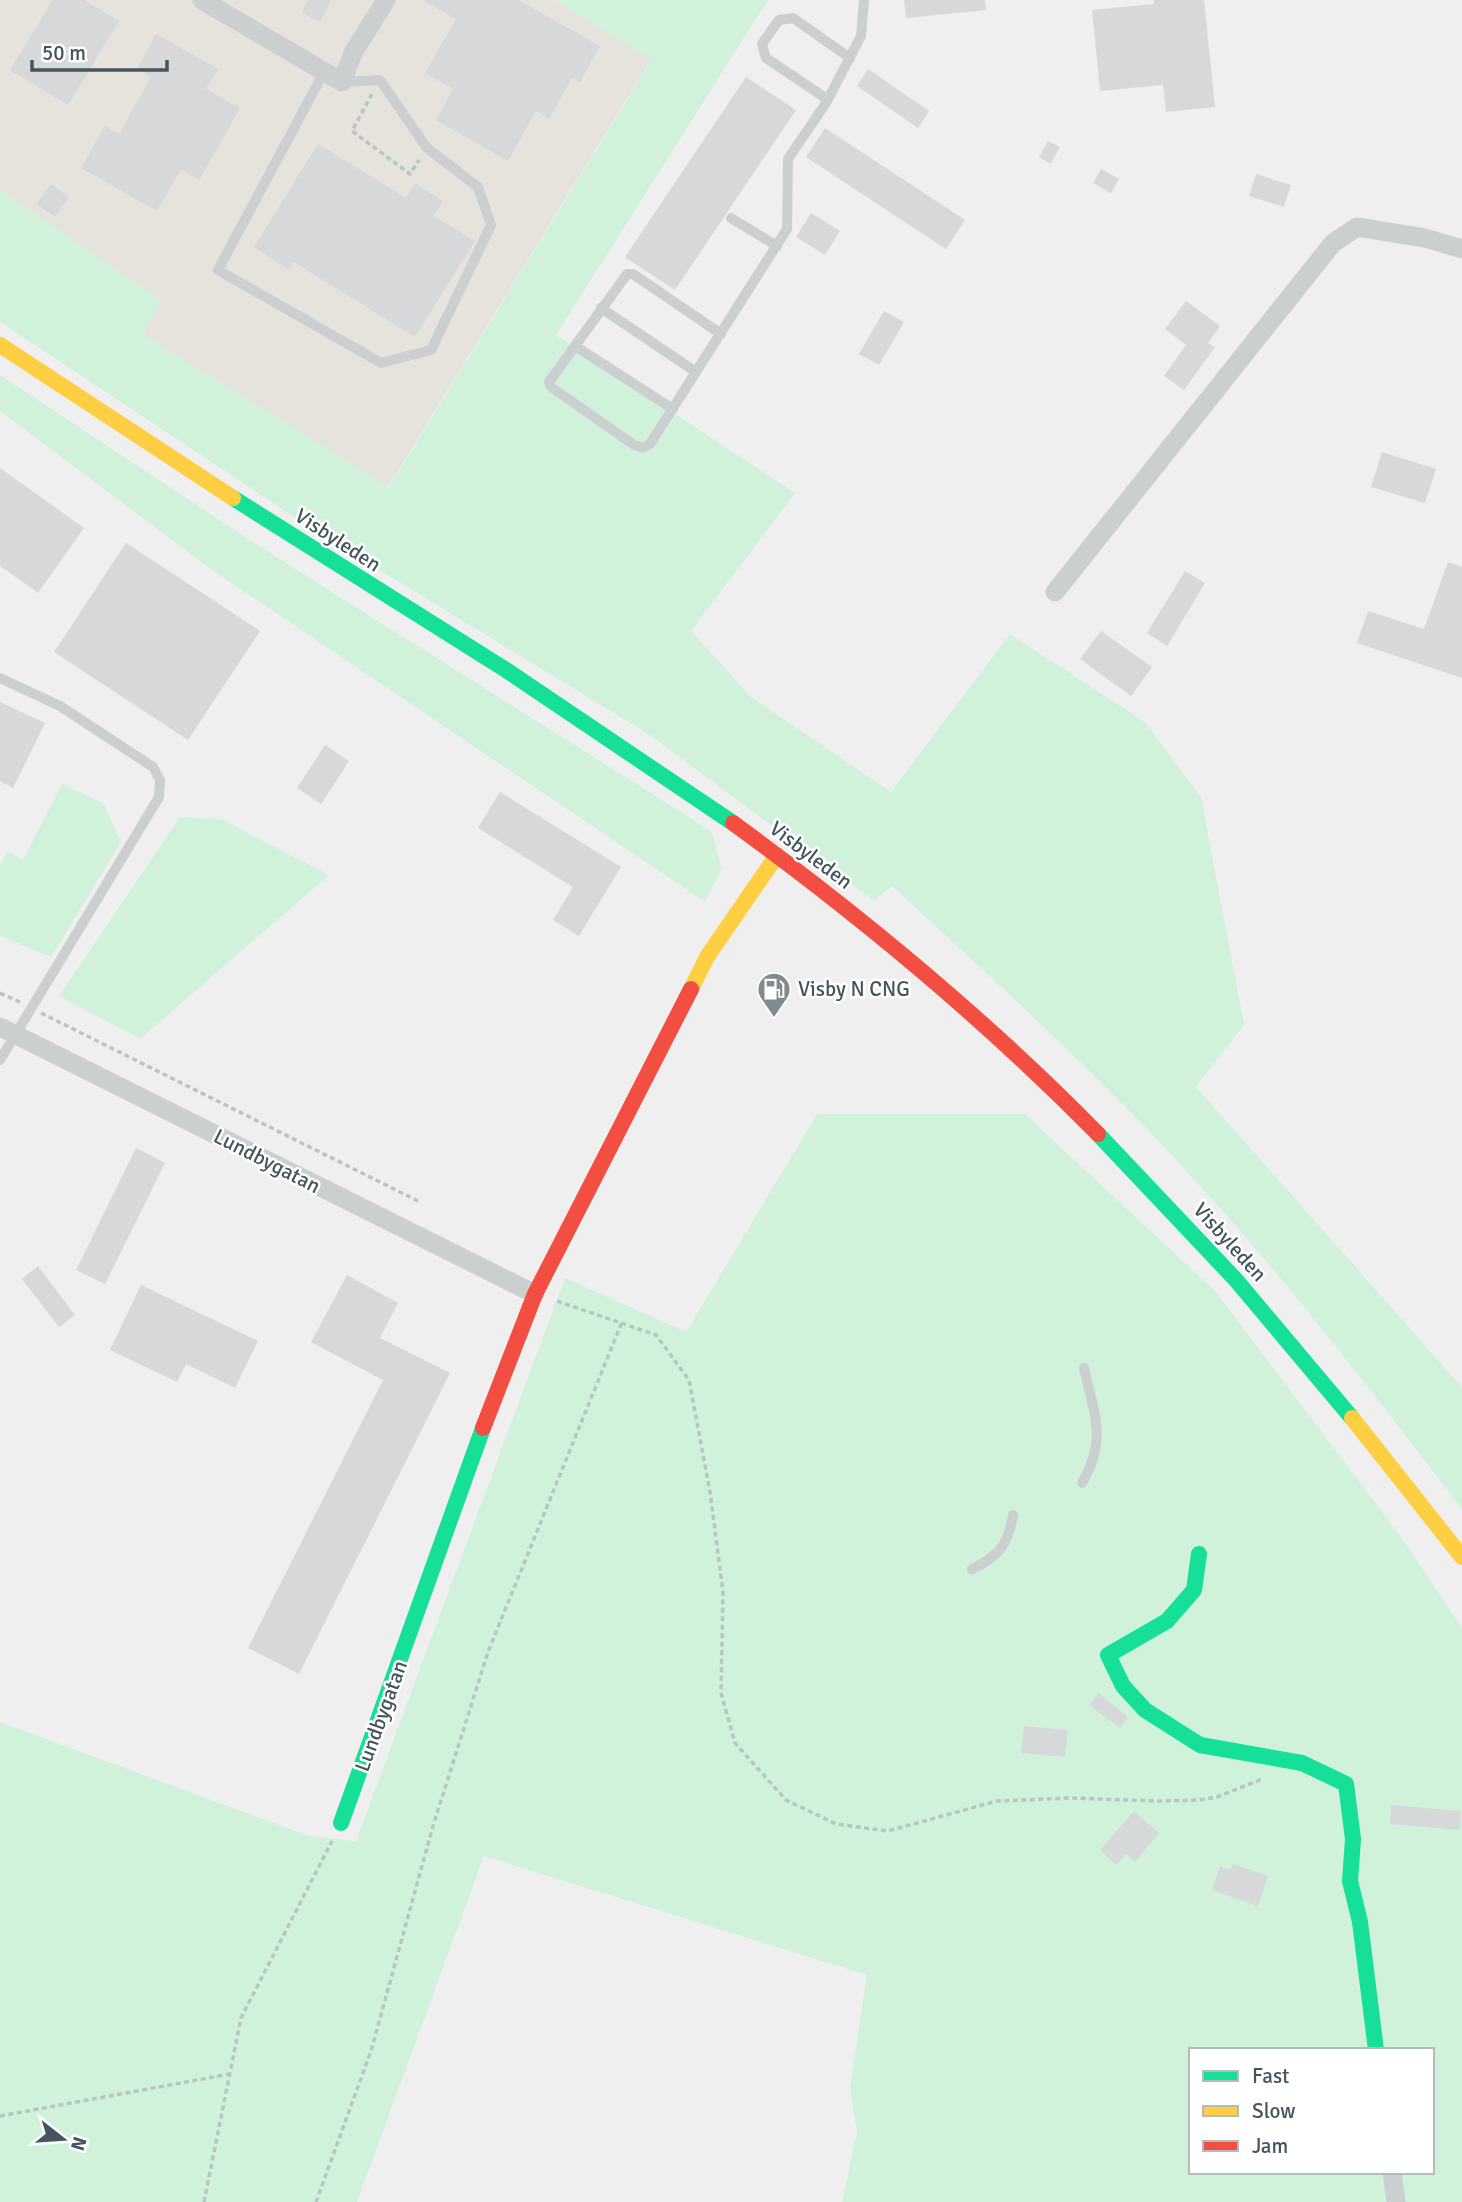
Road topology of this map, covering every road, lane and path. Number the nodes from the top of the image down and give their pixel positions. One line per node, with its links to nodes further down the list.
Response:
1 (202, 0): 5 (street)
2 (386, 0): 7 (street)
3 (864, 0): 4 (lane)
4 (849, 58): 8 (lane); 8 (lane)
5 (324, 72): 7 (street); 9 (lane)
6 (380, 79): 7 (lane); 9 (lane); 9 (path)
7 (342, 82)
8 (827, 99): 11 (lane)
9 (427, 148)
10 (731, 218): 11 (lane)
11 (776, 246): 14 (lane)
12 (1462, 249): 19 (street)
13 (601, 308): 14 (lane); 16 (lane); 17 (lane)
14 (720, 334): 17 (lane)
15 (0, 345): 21 (main road, Visbyleden)
16 (575, 346): 18 (lane); 18 (lane)
17 (696, 372): 18 (lane)
18 (673, 409)
19 (1055, 592)
20 (0, 678): 23 (lane)
21 (777, 855): 27 (main road, Lundbygatan); 33 (main road, Visbyleden)
22 (0, 993): 23 (path)
23 (30, 1008): 24 (lane); 26 (path)
24 (8, 1031): 25 (lane); 27 (street, Lundbygatan)
25 (0, 1060)
26 (418, 1201)
27 (535, 1294): 28 (path); 36 (main road, Lundbygatan)
28 (622, 1322): 35 (path); 42 (path)
29 (1084, 1368): 30 (lane)
30 (1082, 1483)
31 (1013, 1515): 34 (lane)
32 (1199, 1554): 37 (main road)
33 (1462, 1557)
34 (972, 1569)
35 (1265, 1778)
36 (341, 1823): 38 (path)
37 (1376, 2048)
38 (230, 2074): 39 (path); 41 (path)
39 (0, 2116)
40 (1392, 2174): 43 (street)
41 (204, 2202)
42 (316, 2202)
43 (1396, 2202)

